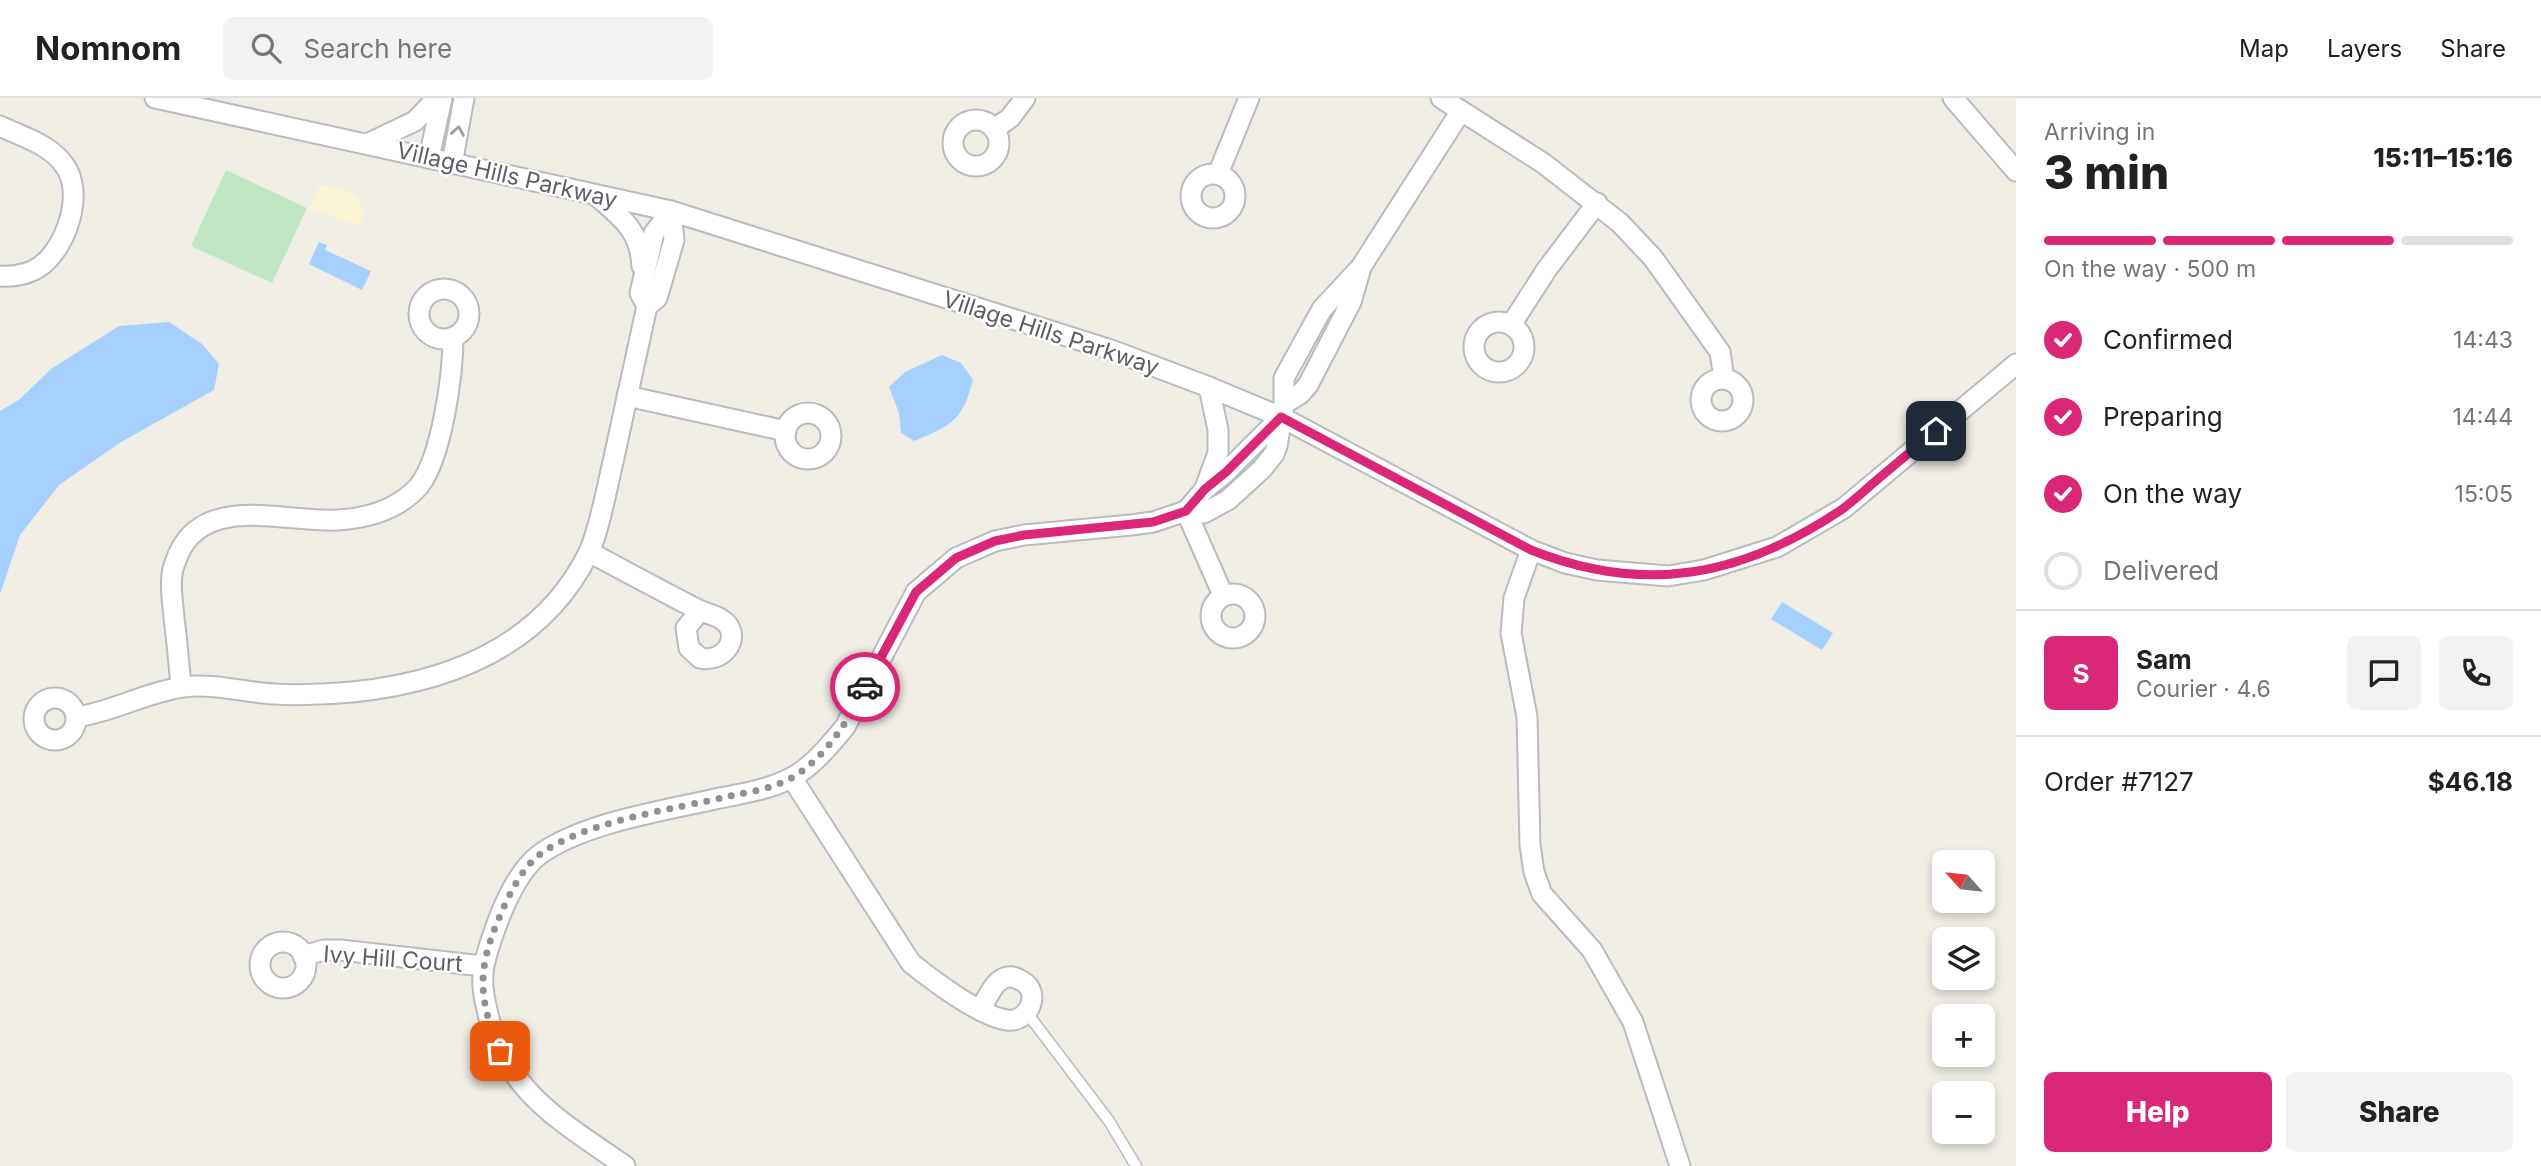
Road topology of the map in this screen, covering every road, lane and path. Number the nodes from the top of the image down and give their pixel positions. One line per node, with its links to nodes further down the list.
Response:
1 (155, 98): 12 (street, Village Hills Parkway)
2 (437, 98): 12 (street)
3 (442, 98): 13 (street)
4 (464, 98): 14 (street, one-way to 4)
5 (1025, 98): 11 (street)
6 (1249, 98): 16 (street)
7 (1441, 98): 9 (street)
8 (1953, 98): 15 (street)
9 (1461, 111): 18 (street); 29 (street)
10 (0, 127): 20 (street)
11 (995, 130)
12 (367, 144): 13 (street, Village Hills Parkway)
13 (429, 158): 14 (street, Village Hills Parkway)
14 (452, 164): 17 (street, Village Hills Parkway)
15 (2016, 171)
16 (1218, 174)
17 (594, 194): 19 (street, Village Hills Parkway); 21 (street)
18 (1597, 203): 23 (street); 26 (street)
19 (671, 211): 21 (street); 22 (street); 27 (street, Village Hills Parkway)
20 (0, 276)
21 (643, 281): 22 (street)
22 (647, 306): 28 (street)
23 (1511, 325)
24 (453, 337): 37 (street)
25 (2016, 364): 33 (street, Village Hills Parkway)
26 (1724, 379)
27 (1209, 387): 29 (street, Village Hills Parkway); 31 (street)
28 (627, 396): 30 (street); 34 (street)
29 (1282, 410): 31 (street); 32 (street); 33 (street, Village Hills Parkway)
30 (786, 431)
31 (1205, 489): 32 (street)
32 (1186, 511): 35 (street); 39 (street)
33 (1531, 550): 46 (street)
34 (589, 552): 36 (street); 37 (street)
35 (1223, 594)
36 (707, 613)
37 (181, 687): 38 (street)
38 (76, 717)
39 (792, 778): 41 (street); 42 (street)
40 (303, 956): 41 (street, Ivy Hill Court)
41 (483, 966): 44 (street)
42 (981, 1009): 43 (street); 43 (street)
43 (1027, 1013): 45 (lane)
44 (625, 1166)
45 (1136, 1166)
46 (1681, 1166)

